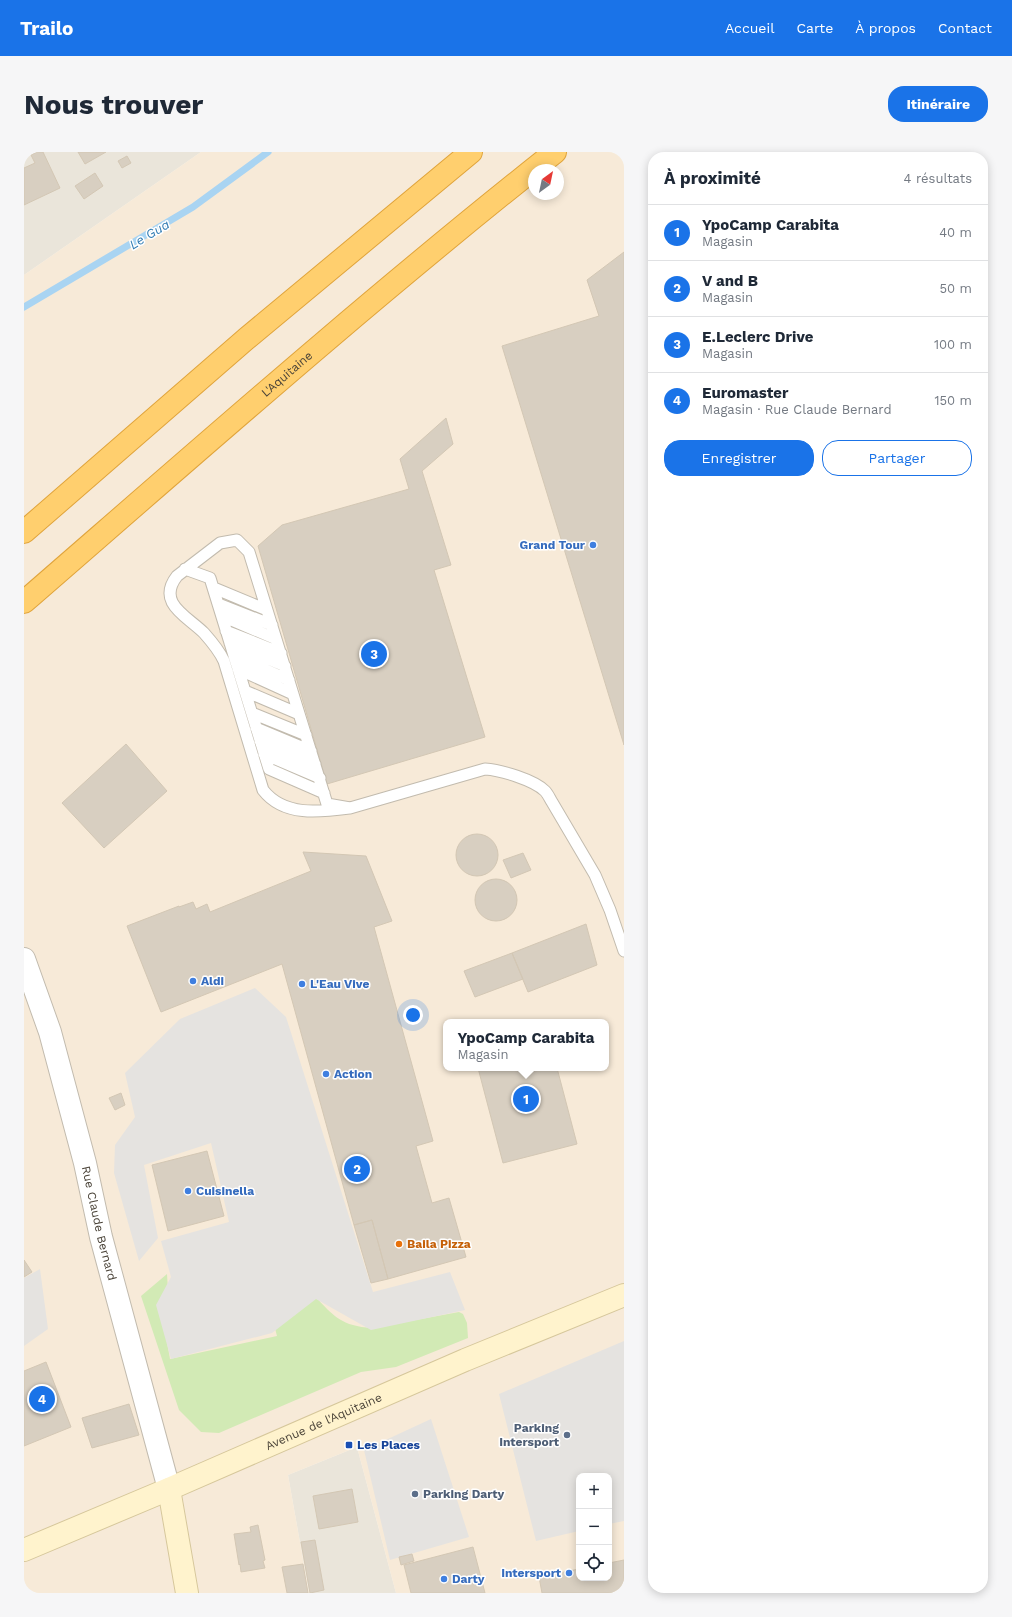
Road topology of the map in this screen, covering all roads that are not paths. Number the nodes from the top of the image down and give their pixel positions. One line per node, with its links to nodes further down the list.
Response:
1 (471, 152): 3 (highway)
2 (555, 152): 6 (highway, L'Aquitaine)
3 (24, 532)
4 (185, 569): 5 (lane); 8 (lane); 31 (lane)
5 (214, 588): 7 (lane); 8 (lane)
6 (24, 602)
7 (218, 604): 9 (lane); 10 (lane)
8 (267, 610): 10 (lane)
9 (222, 616): 11 (lane); 12 (lane)
10 (272, 625): 12 (lane)
11 (226, 631): 13 (lane); 14 (lane)
12 (276, 639): 14 (lane)
13 (230, 643): 15 (lane); 16 (lane)
14 (281, 654): 16 (lane)
15 (234, 656): 17 (lane); 18 (lane)
16 (285, 666): 18 (lane)
17 (238, 669): 19 (lane); 20 (lane)
18 (289, 680): 20 (lane)
19 (245, 691): 21 (lane); 22 (lane)
20 (293, 694): 22 (lane)
21 (252, 713): 23 (lane); 24 (lane)
22 (299, 714): 24 (lane)
23 (256, 728): 25 (lane); 26 (lane)
24 (306, 735): 26 (lane)
25 (260, 741): 27 (lane); 28 (lane)
26 (311, 751): 28 (lane)
27 (264, 754): 29 (lane); 30 (lane)
28 (315, 764): 29 (lane)
29 (320, 778): 30 (lane)
30 (324, 793): 31 (lane)
31 (350, 808): 32 (lane)
32 (624, 951)
33 (24, 959): 35 (street, Rue Claude Bernard)
34 (624, 1295): 35 (main road, Avenue de l'Aquitaine)
35 (169, 1489): 36 (main road, Avenue de l'Aquitaine); 37 (main road)
36 (24, 1550)
37 (186, 1593)

